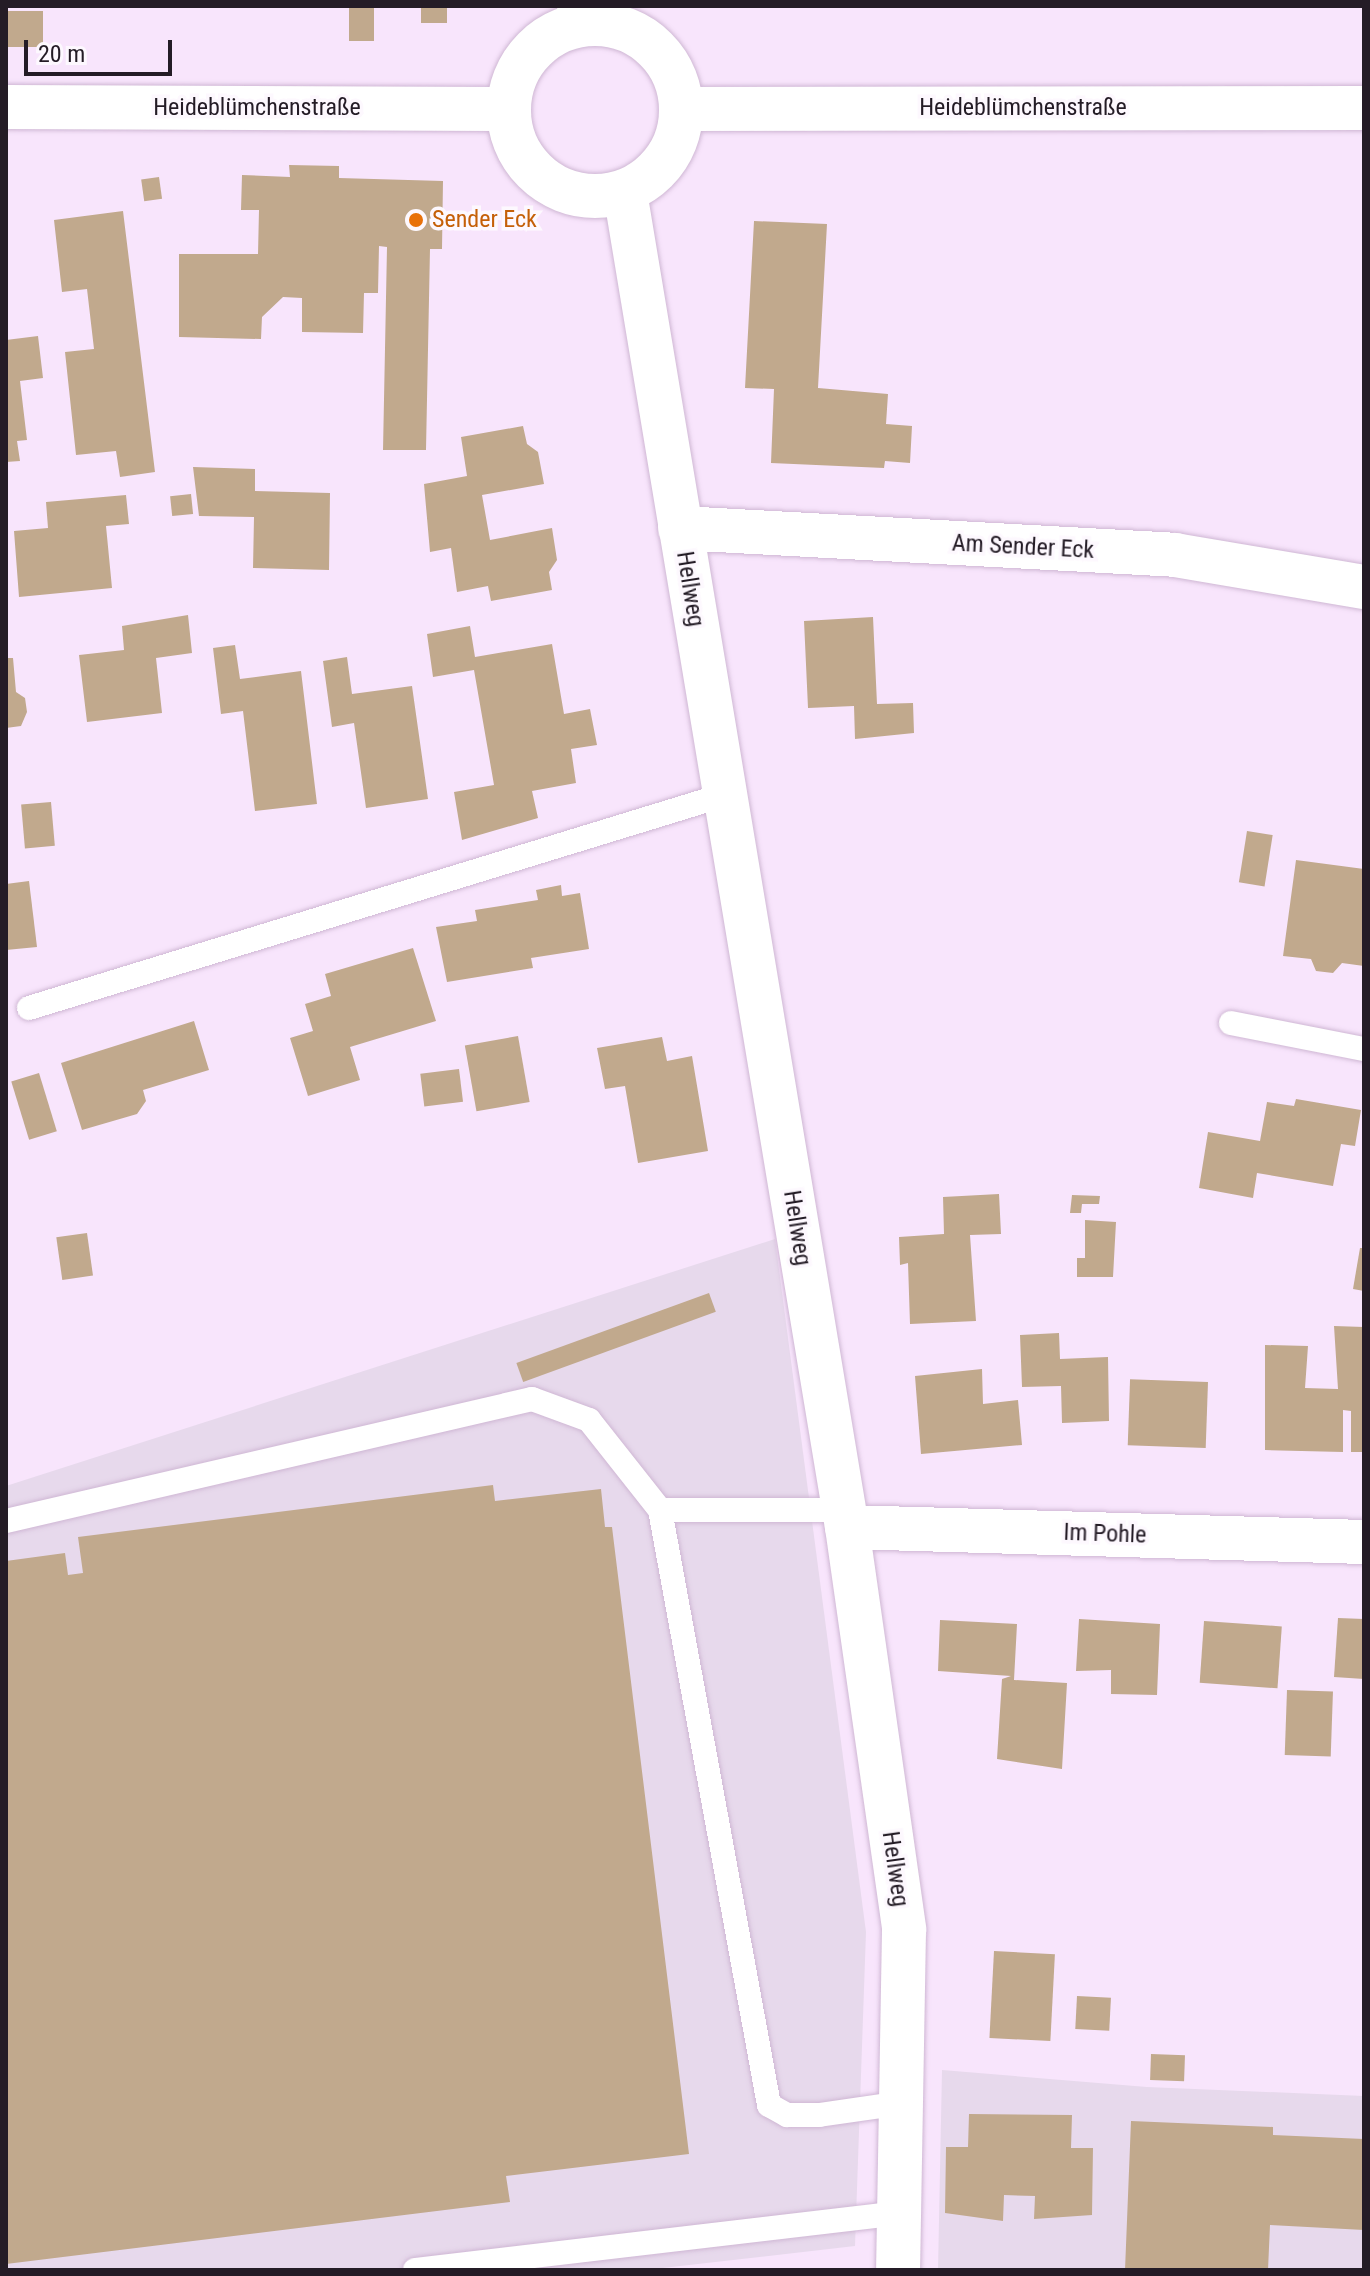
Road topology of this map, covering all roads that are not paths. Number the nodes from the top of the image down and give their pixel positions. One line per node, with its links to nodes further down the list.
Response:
1 (580, 15): 4 (street); 5 (street)
2 (6, 107): 4 (street, Heideblümchenstraße)
3 (1364, 108): 5 (street, Heideblümchenstraße)
4 (508, 109): 6 (street)
5 (683, 109): 6 (street)
6 (625, 192): 7 (street, Hellweg)
7 (680, 528): 8 (street, Am Sender Eck); 9 (street, Hellweg)
8 (1364, 587)
9 (724, 795): 10 (lane); 14 (street, Hellweg)
10 (29, 1008)
11 (1231, 1023): 12 (lane)
12 (1364, 1049)
13 (660, 1510): 14 (lane); 15 (lane); 17 (lane)
14 (845, 1519): 16 (street, Im Pohle); 17 (street, Hellweg)
15 (6, 1521)
16 (1364, 1542)
17 (901, 2103): 18 (street, Hellweg)
18 (899, 2213): 19 (lane); 20 (street, Hellweg)
19 (415, 2270)
20 (898, 2270)

